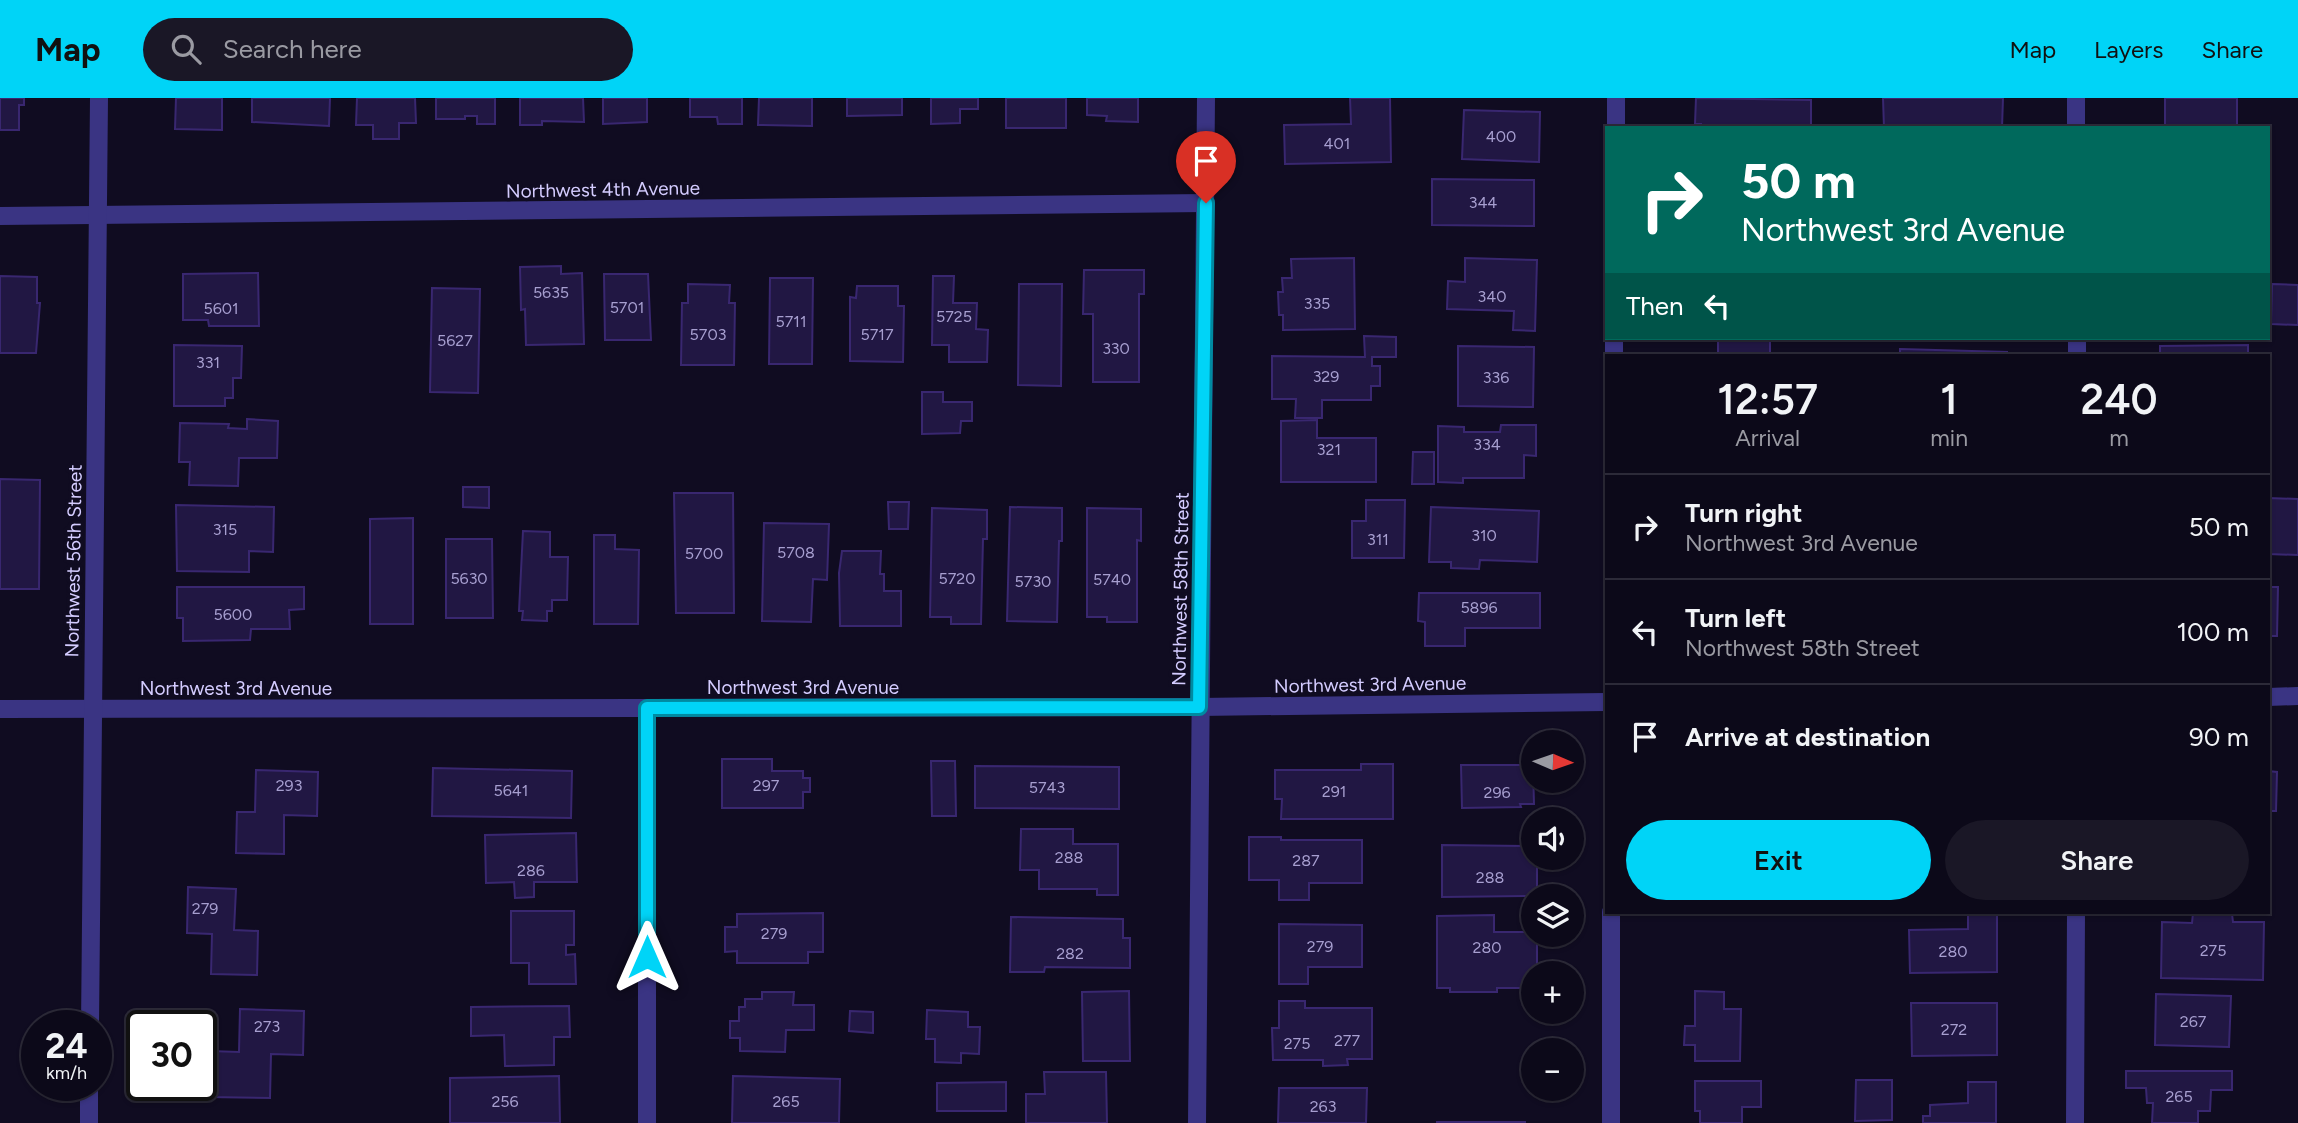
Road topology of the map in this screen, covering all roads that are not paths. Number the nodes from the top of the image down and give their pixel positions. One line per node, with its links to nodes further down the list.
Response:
1 (99, 98): 8 (street, Northwest 56th Street)
2 (1206, 98): 7 (street, Northwest 58th Street)
3 (1616, 98): 5 (street)
4 (2076, 98): 6 (street)
5 (1616, 126)
6 (2076, 126)
7 (1206, 203): 8 (street, Northwest 4th Avenue); 13 (street, Northwest 58th Street)
8 (99, 215): 9 (street, Northwest 4th Avenue); 16 (street, Northwest 56th Street)
9 (0, 216)
10 (2270, 696): 11 (street)
11 (2298, 696)
12 (1605, 702): 13 (street, Northwest 3rd Avenue)
13 (1199, 707): 14 (street, Northwest 3rd Avenue); 23 (street, Northwest 58th Street)
14 (647, 708): 16 (street, Northwest 3rd Avenue); 22 (street)
15 (0, 709): 16 (street, Northwest 3rd Avenue)
16 (92, 709): 19 (street, Northwest 56th Street)
17 (1611, 914): 24 (street)
18 (2076, 914): 25 (street)
19 (90, 1010)
20 (89, 1101): 21 (street)
21 (89, 1123)
22 (647, 1123)
23 (1197, 1123)
24 (1611, 1123)
25 (2075, 1123)

